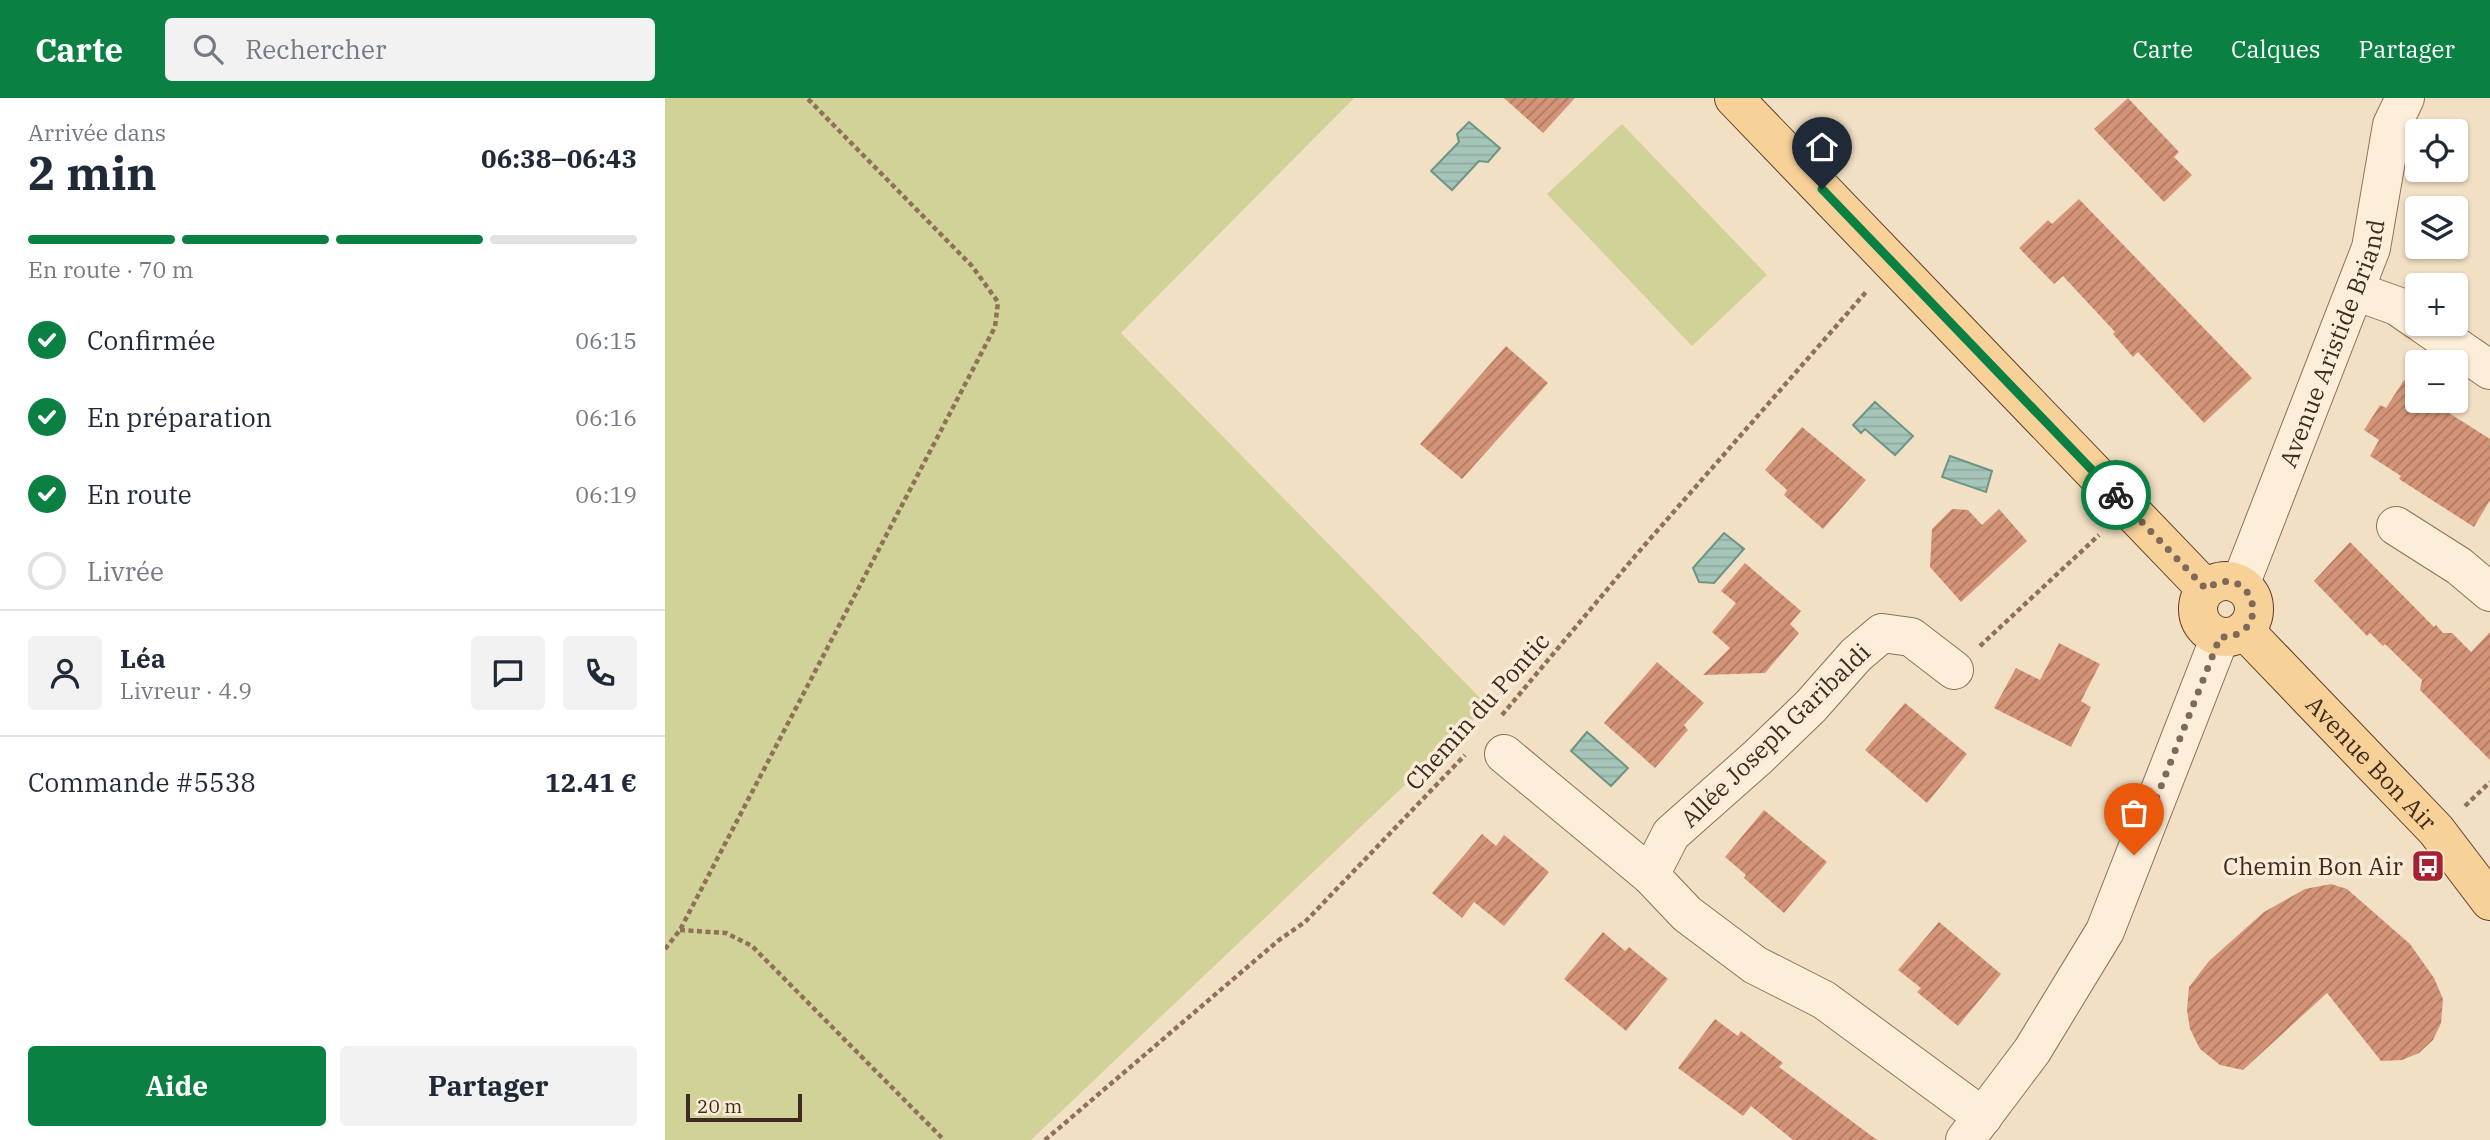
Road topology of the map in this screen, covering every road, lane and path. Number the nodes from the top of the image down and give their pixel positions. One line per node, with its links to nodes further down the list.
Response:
1 (807, 98): 18 (path)
2 (1734, 98): 4 (main road)
3 (2397, 101): 5 (street, Avenue Aristide Briand)
4 (1892, 262): 9 (main road); 15 (path, Chemin du Pontic)
5 (2355, 291): 6 (street); 11 (street, Avenue Aristide Briand)
6 (2405, 312)
7 (2440, 336): 8 (street)
8 (2490, 370)
9 (2128, 508): 11 (main road); 14 (path)
10 (2396, 526): 12 (street)
11 (2223, 587): 13 (main road); 13 (main road)
12 (2490, 592)
13 (2232, 633): 17 (main road, Avenue Bon Air); 20 (street)
14 (1954, 670): 16 (street, Allée Joseph Garibaldi)
15 (1491, 742): 16 (street); 22 (path, Chemin du Pontic)
16 (1650, 874): 20 (street)
17 (2490, 901)
18 (680, 930): 19 (path); 21 (path)
19 (665, 949)
20 (1974, 1128)
21 (944, 1140)
22 (1045, 1140)

